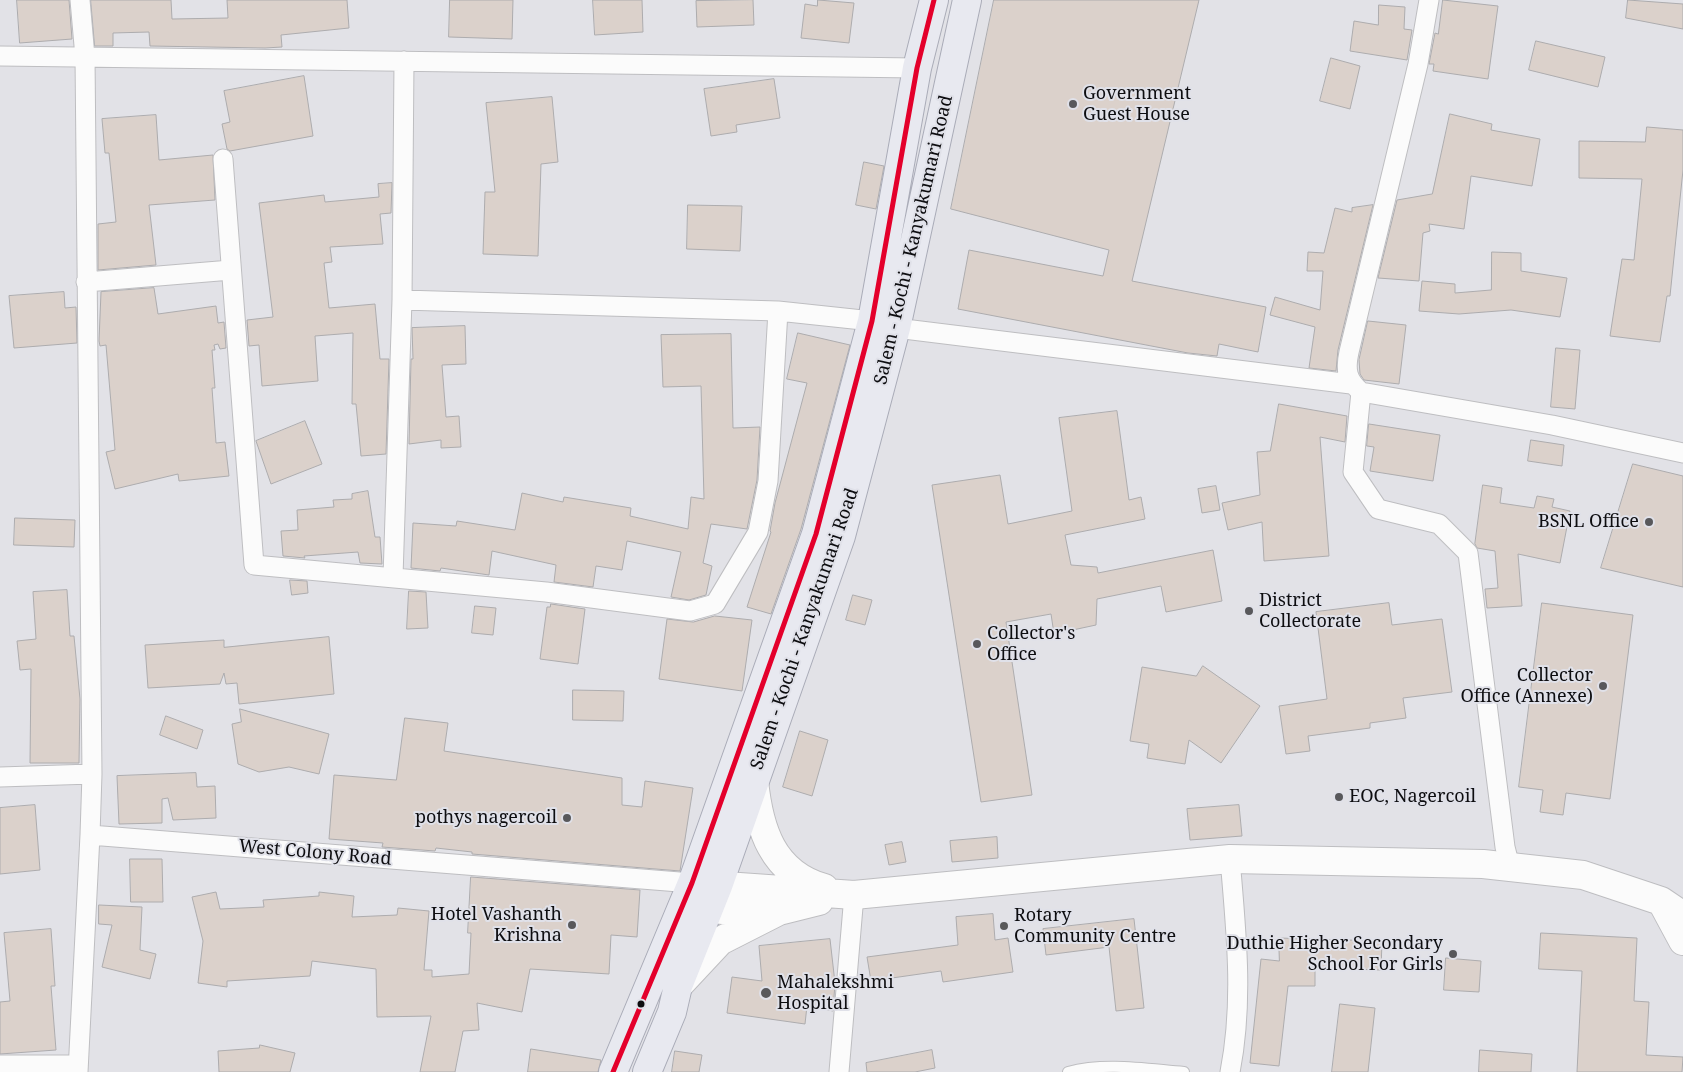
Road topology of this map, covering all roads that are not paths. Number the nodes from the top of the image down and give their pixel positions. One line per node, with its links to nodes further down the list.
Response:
1 (80, 0): 6 (street)
2 (934, 0): 8 (highway, Salem - Kochi - Kanyakumari Road)
3 (966, 0): 14 (highway, Salem - Kochi - Kanyakumari Road)
4 (1429, 0): 15 (street)
5 (0, 56): 6 (street)
6 (85, 57): 7 (street); 11 (street)
7 (404, 61): 8 (street); 12 (street)
8 (917, 68): 14 (highway, Salem - Kochi - Kanyakumari Road)
9 (224, 159): 10 (street)
10 (231, 270): 11 (street); 17 (street)
11 (86, 282): 18 (street)
12 (402, 300): 13 (street); 17 (street)
13 (778, 311): 14 (street); 17 (street)
14 (884, 325): 15 (street); 20 (highway, Salem - Kochi - Kanyakumari Road); 25 (highway, Salem - Kochi - Kanyakumari Road)
15 (1356, 388): 16 (street); 23 (street)
16 (1683, 453)
17 (393, 577)
18 (92, 774): 19 (street); 21 (street)
19 (0, 777)
20 (754, 781): 24 (main road); 25 (highway, Salem - Kochi - Kanyakumari Road)
21 (90, 835): 25 (street, West Colony Road); 32 (street)
22 (1230, 859): 23 (main road); 24 (main road); 38 (street)
23 (1510, 867): 26 (main road)
24 (849, 895): 25 (main road); 27 (main road); 35 (street)
25 (700, 896): 27 (main road); 30 (highway, Salem - Kochi - Kanyakumari Road); 33 (highway, Salem - Kochi - Kanyakumari Road)
26 (1661, 901): 28 (main road); 29 (main road)
27 (779, 910): 30 (main road)
28 (1683, 916)
29 (1683, 940)
30 (678, 986): 34 (highway, Salem - Kochi - Kanyakumari Road)
31 (0, 1065): 32 (street)
32 (78, 1068)
33 (613, 1072)
34 (646, 1072)
35 (839, 1072)
36 (1068, 1072): 37 (lane)
37 (1184, 1072)
38 (1230, 1072)

